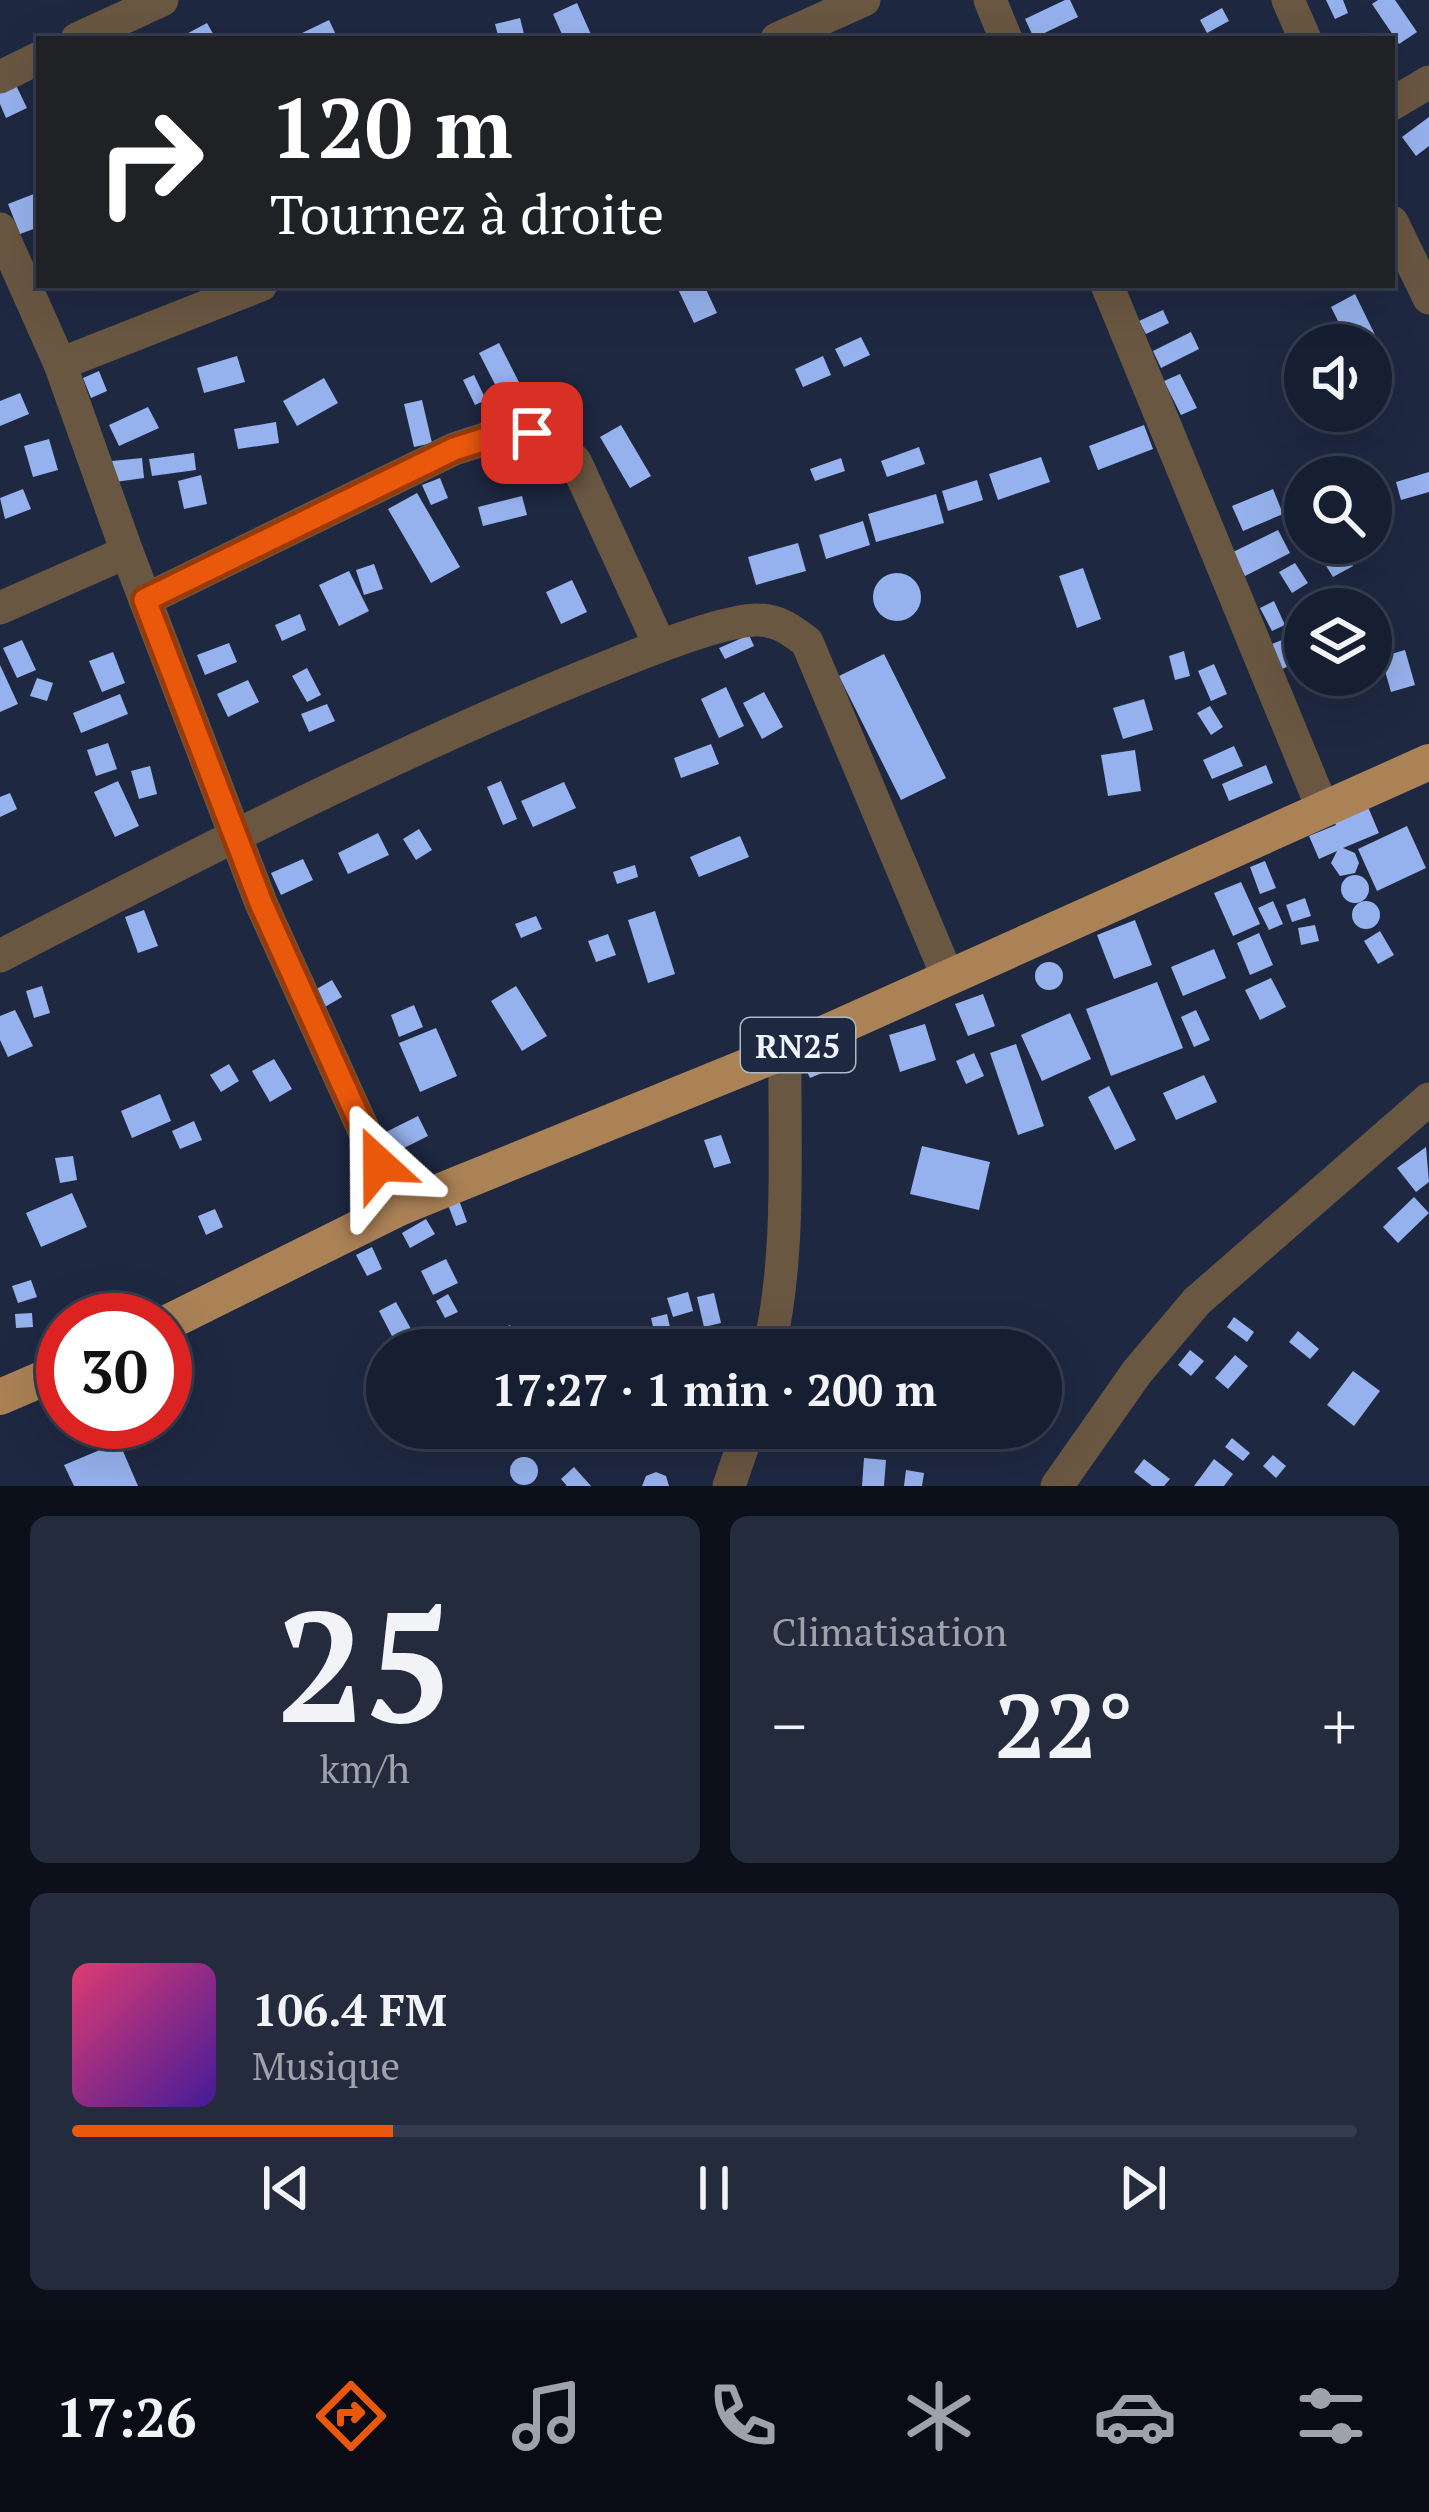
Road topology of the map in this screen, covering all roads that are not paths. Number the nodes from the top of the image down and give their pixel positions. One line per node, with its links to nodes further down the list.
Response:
1 (162, 0): 5 (street)
2 (863, 0): 6 (street)
3 (990, 0): 7 (street)
4 (1288, 0): 8 (street)
5 (83, 36)
6 (784, 36)
7 (1005, 36)
8 (1304, 36)
9 (36, 59): 10 (street)
10 (0, 77)
11 (1429, 82): 12 (street)
12 (1395, 102)
13 (1395, 228): 17 (street)
14 (0, 229): 18 (street)
15 (253, 288): 18 (street)
16 (1108, 288): 24 (street)
17 (1429, 298)
18 (60, 364): 19 (street)
19 (127, 552): 20 (street); 21 (street)
20 (145, 600): 22 (street); 25 (street)
21 (0, 608)
22 (660, 646): 25 (street); 27 (street)
23 (1429, 762): 24 (main road, RN25)
24 (1322, 807): 27 (main road, RN25)
25 (237, 833): 26 (street); 30 (street)
26 (0, 956)
27 (947, 975): 28 (main road, RN25)
28 (785, 1051): 30 (main road, RN25); 32 (street)
29 (1429, 1099): 37 (street)
30 (399, 1208): 31 (main road, RN25)
31 (192, 1311)
32 (771, 1329)
33 (36, 1382): 34 (main road)
34 (0, 1397)
35 (742, 1449): 36 (street)
36 (729, 1486)
37 (1057, 1486)

